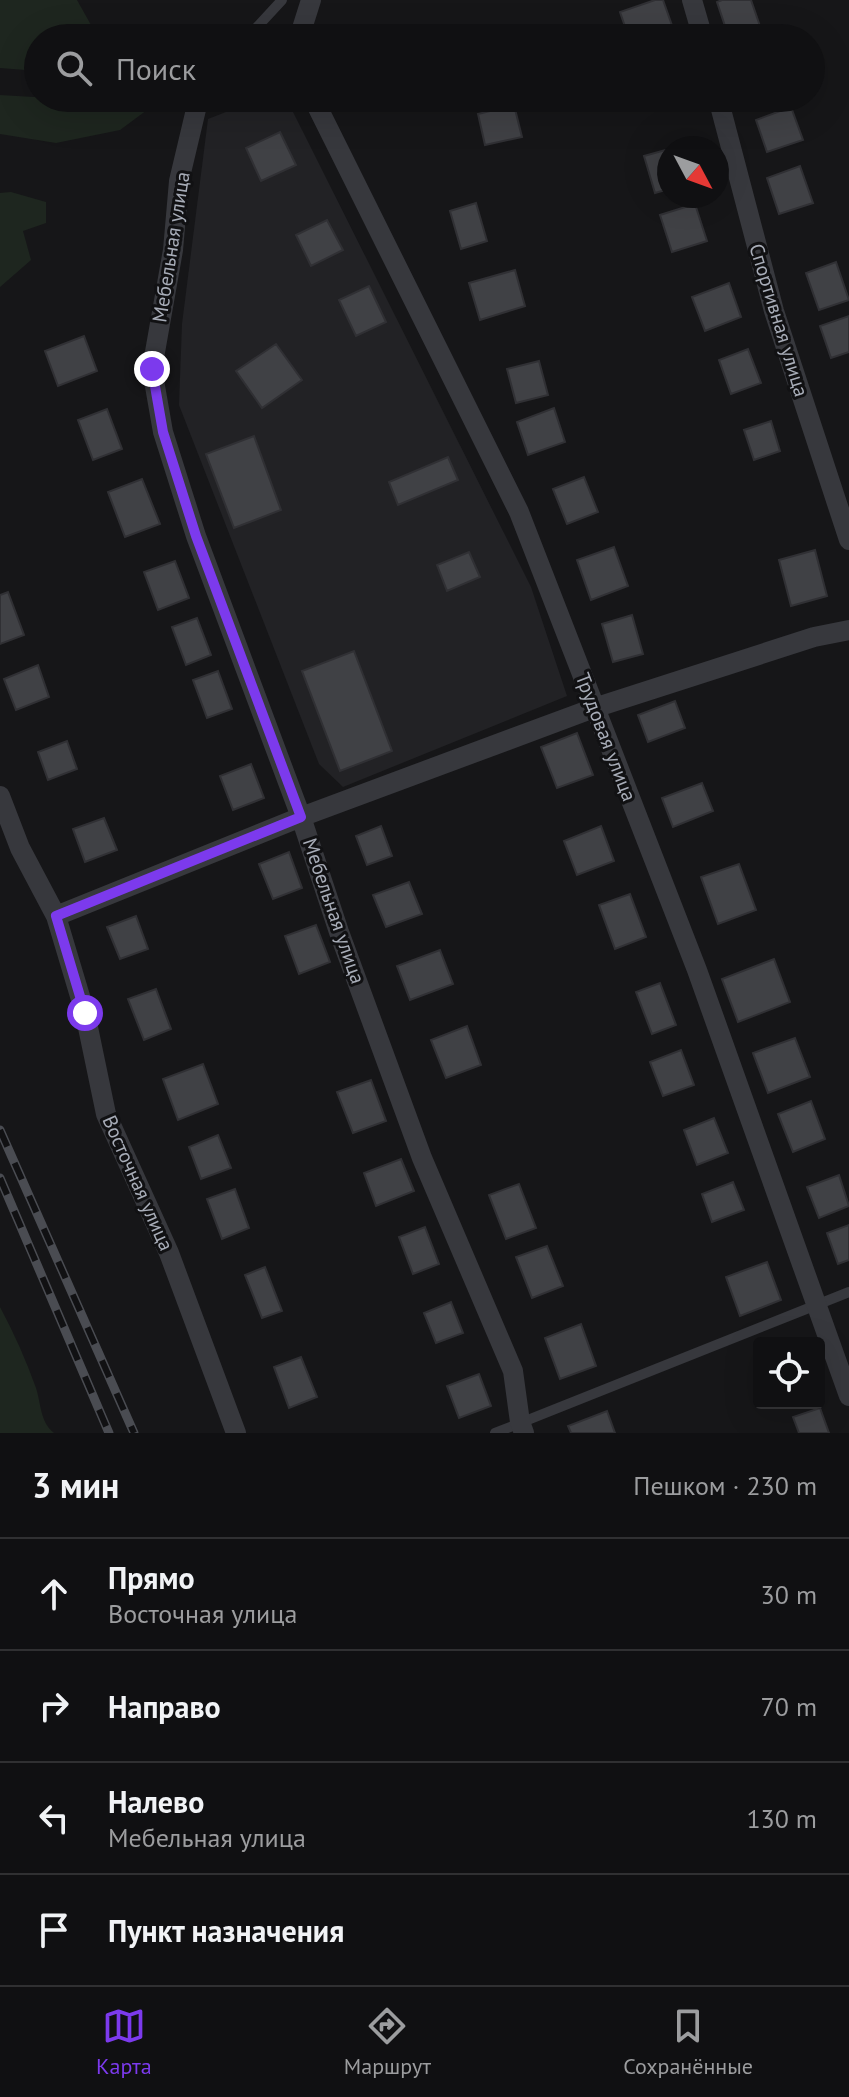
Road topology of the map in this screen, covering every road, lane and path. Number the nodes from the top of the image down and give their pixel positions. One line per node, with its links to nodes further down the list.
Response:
1 (282, 0): 4 (lane)
2 (311, 0): 5 (street)
3 (692, 0): 6 (street)
4 (260, 24)
5 (303, 24)
6 (699, 24)
7 (196, 112): 14 (street, Мебельная улица)
8 (320, 112): 12 (street, Трудовая улица)
9 (722, 112): 10 (street, Спортивная улица)
10 (849, 540)
11 (849, 630): 12 (street)
12 (594, 708): 14 (street); 17 (street, Трудовая улица)
13 (0, 796): 15 (street, Восточная улица)
14 (301, 817): 15 (street); 19 (street, Мебельная улица)
15 (56, 916): 20 (street, Восточная улица)
16 (849, 1292): 17 (lane)
17 (814, 1304): 18 (street, Трудовая улица); 19 (lane)
18 (849, 1396)
19 (522, 1428): 21 (lane)
20 (236, 1433)
21 (495, 1433)

